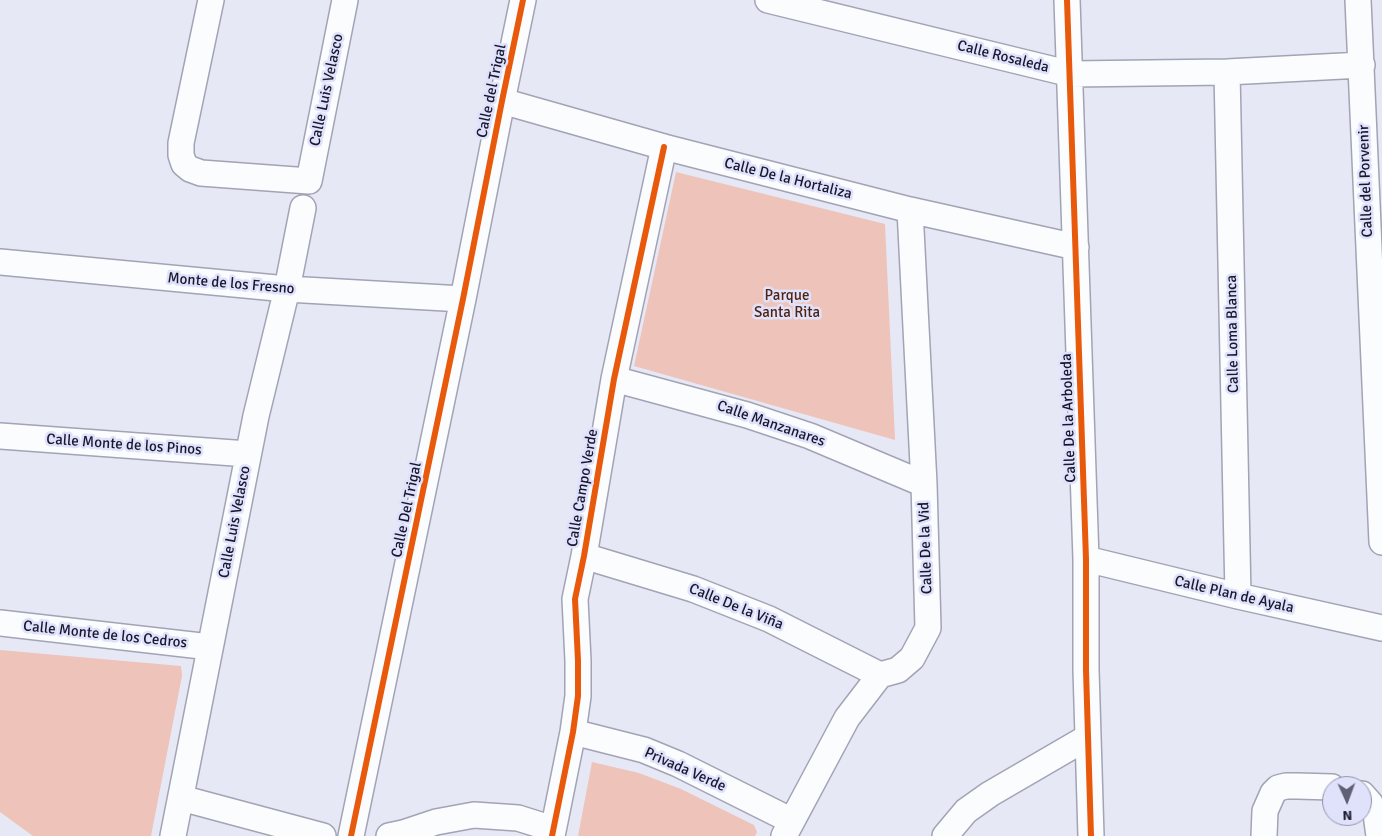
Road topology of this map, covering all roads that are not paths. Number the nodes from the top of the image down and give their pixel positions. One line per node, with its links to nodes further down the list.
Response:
1 (211, 0): 2 (street, Calle Luis Velasco)
2 (346, 0)
3 (524, 0): 10 (street, Calle del Trigal)
4 (768, 0): 9 (street, Calle Rosaleda)
5 (1067, 0): 9 (street, Calle De la Arboleda)
6 (1358, 0): 7 (street, Calle del Porvenir)
7 (1362, 65): 8 (street, Calle Rosaleda); 23 (street, Calle del Porvenir)
8 (1227, 72): 9 (street, Calle Rosaleda); 26 (street, Calle Loma Blanca)
9 (1071, 74): 15 (street, Calle De la Arboleda)
10 (502, 101): 11 (street, Calle De la Hortaliza); 12 (street, Calle del Trigal)
11 (664, 147): 14 (street, Calle De la Hortaliza); 19 (street, Calle Campo Verde)
12 (485, 188): 18 (street, Calle Del Trigal)
13 (303, 208): 17 (street, Calle Luis Velasco)
14 (910, 210): 15 (street, Calle De la Hortaliza); 22 (street, Calle De la Vid)
15 (1076, 247): 25 (street, Calle De la Arboleda)
16 (0, 262): 17 (street, Monte de los Fresno)
17 (287, 289): 18 (street, Monte de los Fresno); 21 (street, Calle Luis Velasco)
18 (463, 299): 40 (street, Calle Del Trigal)
19 (614, 379): 22 (street, Calle Manzanares); 24 (street, Calle Campo Verde)
20 (0, 436): 21 (street, Calle Monte de los Pinos)
21 (248, 454): 29 (street, Calle Luis Velasco)
22 (924, 484): 30 (street, Calle De la Vid)
23 (1382, 542)
24 (584, 556): 30 (street, Calle De la Viña); 31 (street, Calle Campo Verde)
25 (1086, 559): 26 (street, Calle Plan de Ayala); 32 (street, Calle De la Arboleda)
26 (1238, 596): 28 (street, Calle Plan de Ayala)
27 (0, 623): 29 (street, Calle Monte de los Cedros)
28 (1382, 628)
29 (210, 647): 34 (street, Calle Luis Velasco)
30 (880, 675): 36 (street)
31 (573, 732): 36 (street, Privada Verde); 37 (street, Calle Campo Verde)
32 (1088, 737): 42 (street); 43 (street, Calle De la Arboleda)
33 (1322, 787): 44 (street)
34 (181, 798): 38 (street, Calle Luis Velasco); 39 (street)
35 (1372, 807): 45 (street)
36 (788, 829)
37 (553, 832): 41 (street)
38 (173, 836)
39 (323, 836)
40 (351, 836)
41 (388, 836)
42 (945, 836)
43 (1091, 836)
44 (1264, 836)
45 (1379, 836)

